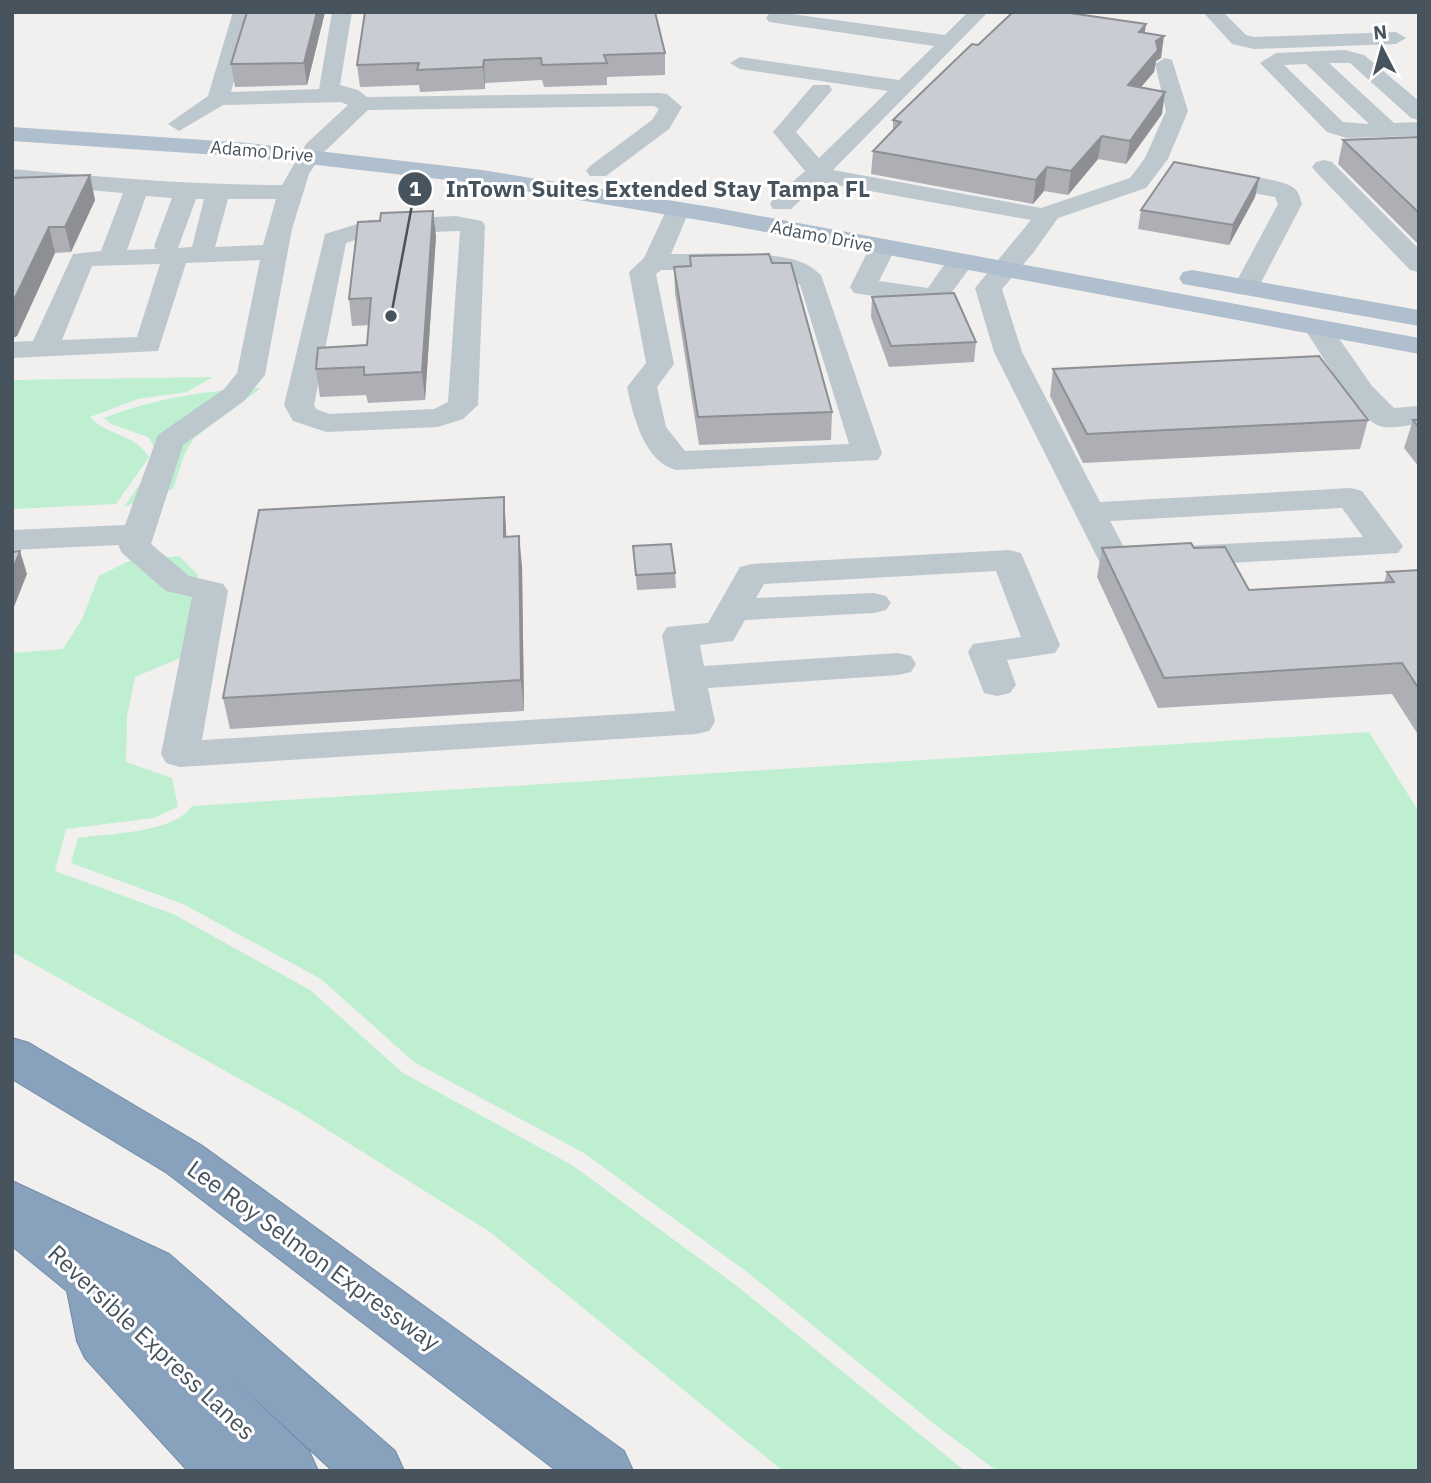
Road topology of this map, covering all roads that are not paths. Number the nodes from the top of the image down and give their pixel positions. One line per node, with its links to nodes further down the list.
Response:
1 (243, 12): 13 (lane)
2 (342, 12): 14 (lane)
3 (979, 12): 7 (lane)
4 (1212, 12): 6 (lane)
5 (776, 18): 7 (lane)
6 (1365, 18)
7 (949, 42): 11 (lane)
8 (1311, 58): 15 (lane); 19 (lane); 19 (lane)
9 (740, 62): 11 (lane)
10 (1165, 64): 37 (lane)
11 (902, 87): 25 (lane)
12 (821, 90): 25 (lane)
13 (218, 99): 14 (lane); 17 (lane)
14 (356, 99): 21 (lane); 24 (lane)
15 (1419, 113)
16 (12, 114): 17 (main road, Adamo Drive)
17 (179, 124): 21 (main road, Adamo Drive)
18 (1419, 129): 19 (lane)
19 (1388, 130)
20 (12, 134): 21 (main road, Adamo Drive)
21 (318, 146): 22 (main road, Adamo Drive); 32 (lane); 35 (main road, Adamo Drive)
22 (552, 164)
23 (1324, 167): 47 (lane)
24 (587, 170): 27 (main road)
25 (817, 173): 34 (lane); 37 (lane)
26 (12, 176): 29 (lane)
27 (625, 176)
28 (1200, 177): 49 (lane)
29 (138, 185): 30 (lane); 44 (lane)
30 (186, 191): 31 (lane); 40 (lane)
31 (218, 192): 32 (lane); 38 (lane)
32 (292, 192): 41 (lane)
33 (757, 199): 34 (main road, Adamo Drive)
34 (782, 204): 36 (main road, Adamo Drive)
35 (678, 209): 39 (main road, Adamo Drive); 45 (lane)
36 (809, 209)
37 (1047, 216): 43 (lane)
38 (203, 245)
39 (883, 247): 46 (main road, Adamo Drive); 46 (lane)
40 (172, 250): 41 (lane); 44 (lane); 55 (lane)
41 (276, 252): 51 (lane)
42 (1050, 253): 43 (main road, Adamo Drive)
43 (1009, 254): 46 (main road, Adamo Drive); 53 (main road, Adamo Drive); 58 (lane)
44 (111, 257): 55 (lane)
45 (655, 262): 45 (lane)
46 (961, 262)
47 (1419, 264)
48 (1167, 274): 49 (main road)
49 (1245, 288): 52 (main road)
50 (319, 316): 50 (lane); 51 (lane)
51 (263, 318): 59 (lane)
52 (1419, 318)
53 (1319, 330): 54 (main road, Adamo Drive); 57 (lane)
54 (1419, 346)
55 (44, 349): 56 (lane)
56 (12, 350)
57 (1419, 415)
58 (1091, 512): 58 (lane)
59 (139, 534): 60 (lane); 64 (lane)
60 (12, 540)
61 (874, 603): 62 (lane)
62 (733, 610): 64 (lane); 65 (lane)
63 (898, 664): 64 (lane)
64 (688, 678)
65 (997, 685)
66 (12, 1056): 73 (highway, Lee Roy Selmon Expressway)
67 (12, 1202): 72 (highway)
68 (12, 1216): 69 (highway, Reversible Express Lanes)
69 (91, 1279): 70 (highway); 71 (highway, Reversible Express Lanes)
70 (227, 1471)
71 (289, 1471)
72 (375, 1471)
73 (604, 1471)

